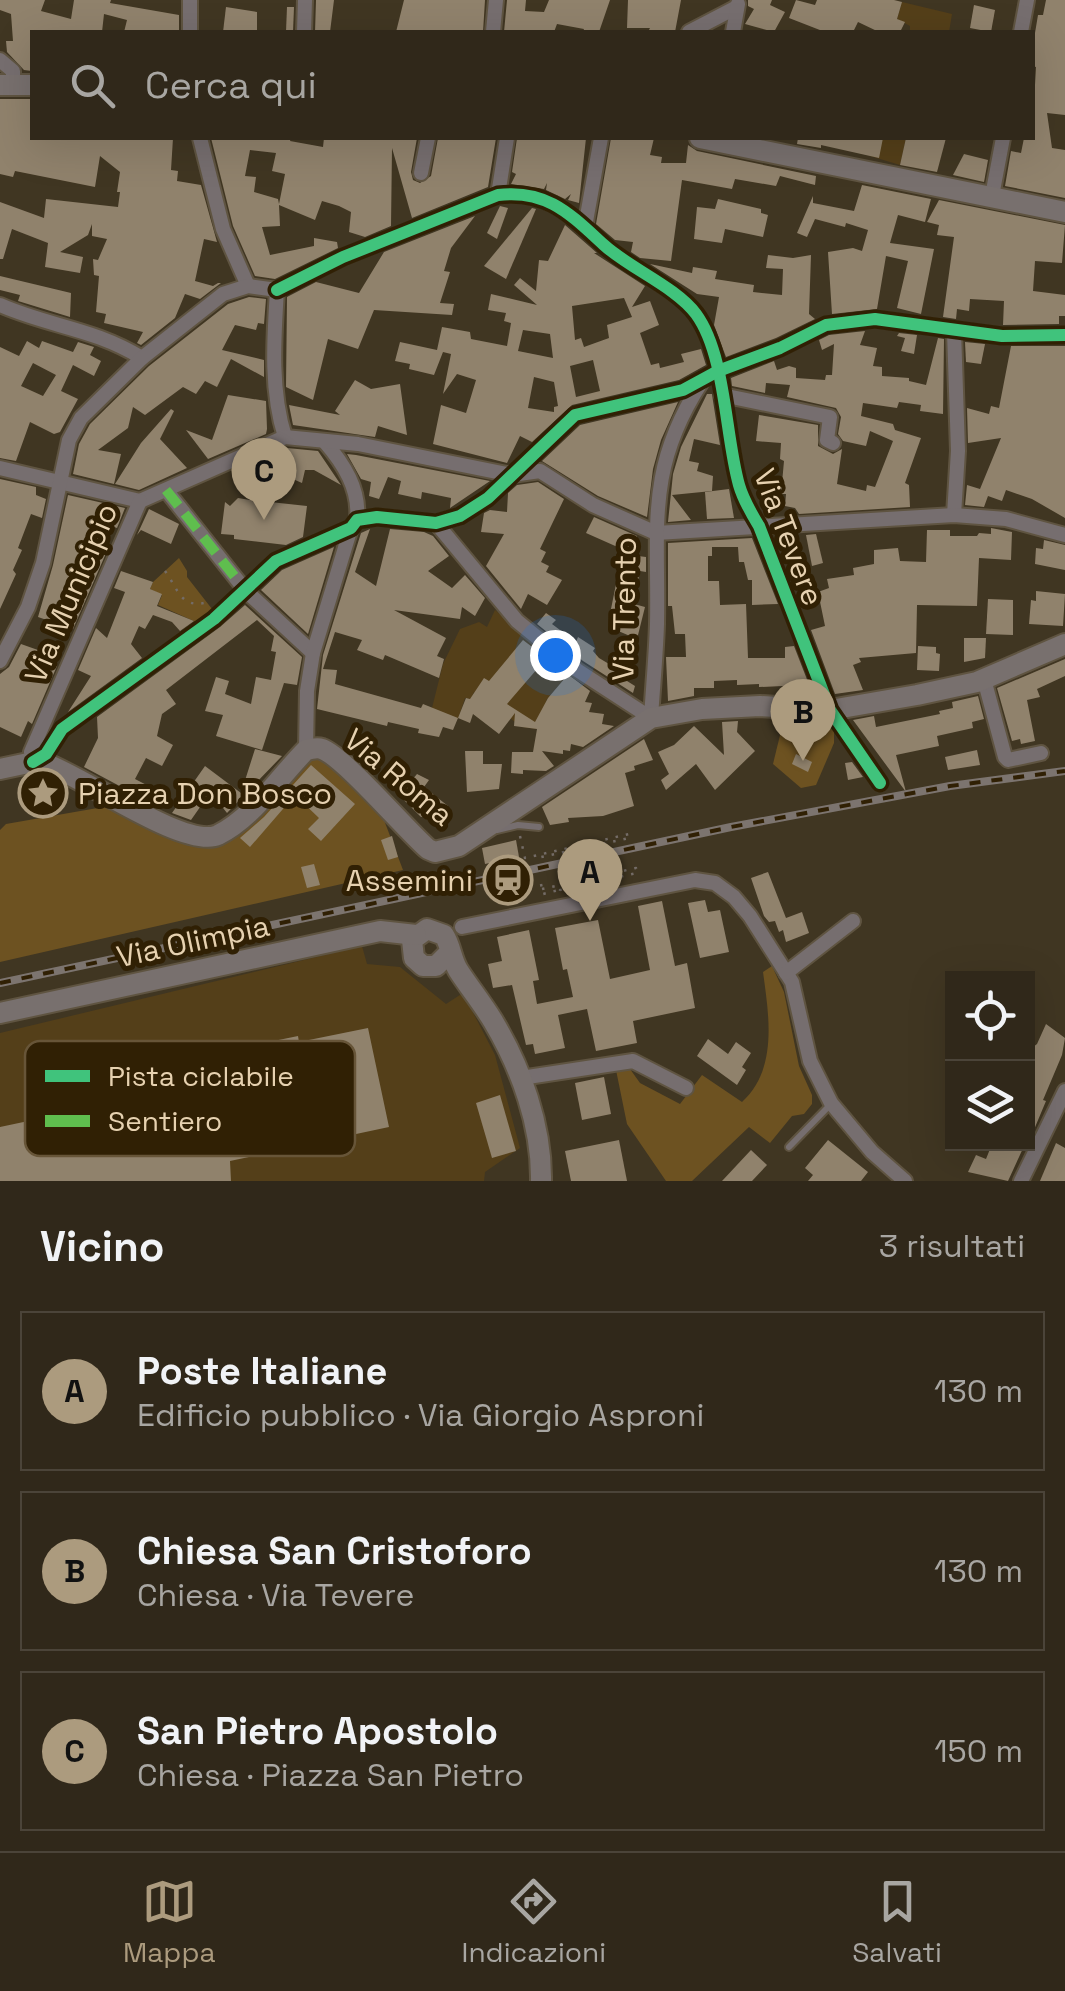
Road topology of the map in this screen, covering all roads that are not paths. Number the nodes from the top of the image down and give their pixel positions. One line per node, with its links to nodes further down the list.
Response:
1 (190, 0): 6 (street)
2 (305, 0): 7 (street)
3 (496, 0): 8 (street)
4 (1027, 0): 11 (street)
5 (738, 4): 9 (street); 10 (street)
6 (190, 30)
7 (304, 30)
8 (492, 30)
9 (692, 30)
10 (737, 30)
11 (1022, 30)
12 (0, 60): 13 (street)
13 (15, 85)
14 (200, 140): 25 (street)
15 (428, 140): 20 (street)
16 (507, 140): 21 (street)
17 (601, 140): 24 (street)
18 (712, 140): 22 (street)
19 (1002, 140): 22 (street)
20 (421, 173)
21 (498, 195): 24 (street, Via Tevere); 26 (street)
22 (992, 196): 23 (street)
23 (1065, 212)
24 (585, 227): 31 (street, Via Tevere)
25 (248, 286): 26 (street); 30 (street)
26 (277, 290): 34 (street)
27 (0, 305): 30 (street)
28 (954, 331): 29 (street); 31 (street); 42 (street)
29 (1065, 335)
30 (142, 358): 39 (street)
31 (718, 371): 32 (street); 33 (street, Via Tevere)
32 (702, 383): 38 (street); 46 (street, Via Trento)
33 (722, 395): 36 (street); 45 (street, Via Tevere)
34 (285, 437): 35 (street); 40 (street)
35 (324, 441): 38 (street); 44 (street)
36 (833, 442)
37 (0, 468): 39 (street)
38 (512, 474): 43 (street); 46 (street)
39 (59, 481): 41 (street); 51 (street)
40 (166, 490): 41 (street); 48 (street)
41 (140, 501): 55 (street, Via Municipio)
42 (954, 516): 45 (street); 47 (street)
43 (436, 523): 44 (street); 54 (street)
44 (354, 524): 48 (street); 50 (street, Via Roma)
45 (759, 526): 46 (street); 53 (street, Via Tevere)
46 (656, 533): 54 (street, Via Trento)
47 (1065, 535)
48 (246, 591): 50 (street); 56 (street)
49 (1065, 644): 52 (street)
50 (312, 652): 57 (street, Via Roma)
51 (0, 661)
52 (984, 679): 53 (street); 58 (street)
53 (830, 710): 54 (street); 61 (street, Via Tevere)
54 (651, 718): 63 (street, Via Trento)
55 (46, 720): 56 (street); 59 (street, Via Municipio)
56 (62, 729): 59 (street)
57 (306, 750): 59 (street); 63 (street, Via Roma)
58 (1041, 754)
59 (33, 762): 60 (street)
60 (0, 769)
61 (880, 783)
62 (539, 827): 63 (lane)
63 (450, 849)
64 (853, 921): 68 (street)
65 (462, 927): 67 (street); 68 (street)
66 (409, 941): 67 (street, Via Olimpia); 67 (street); 69 (street, Via Olimpia)
67 (443, 949): 70 (street)
68 (786, 973): 73 (street)
69 (0, 1014)
70 (522, 1078): 71 (street); 76 (street)
71 (686, 1088)
72 (1065, 1092): 77 (street)
73 (832, 1103): 74 (lane); 75 (street)
74 (789, 1147)
75 (902, 1180)
76 (542, 1181)
77 (1021, 1181)

